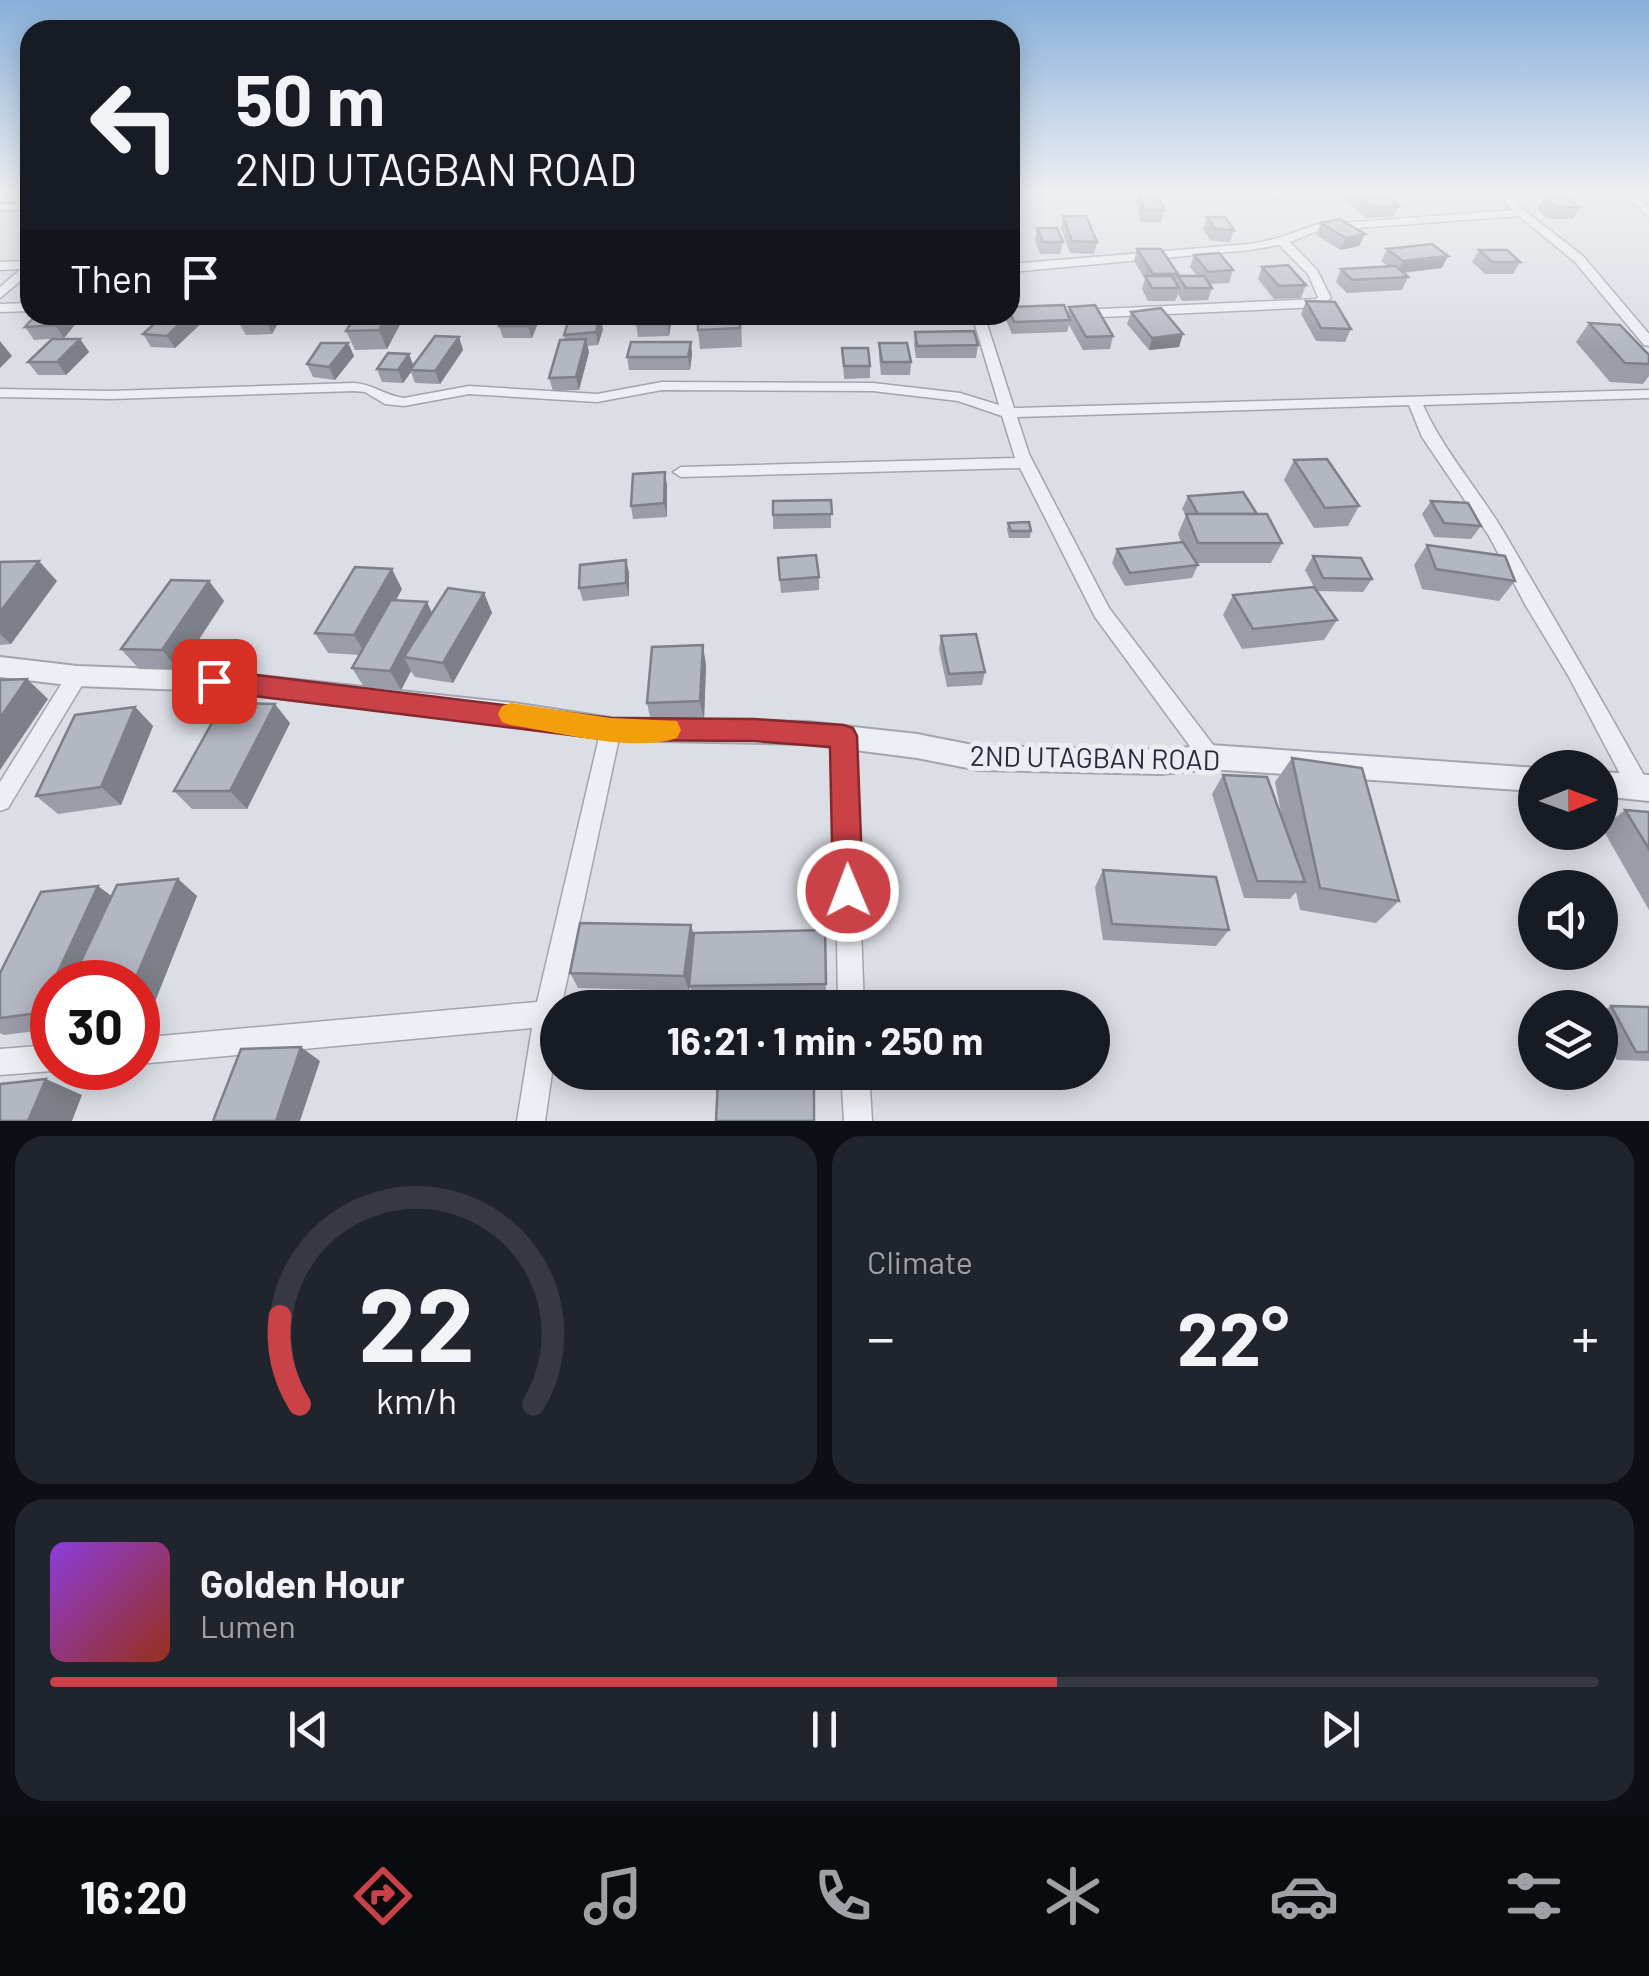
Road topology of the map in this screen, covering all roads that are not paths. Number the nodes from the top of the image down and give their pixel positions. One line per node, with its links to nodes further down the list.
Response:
1 (1249, 244): 4 (street)
2 (1285, 244): 8 (street)
3 (1559, 244): 11 (street)
4 (1020, 267)
5 (20, 275): 6 (street)
6 (0, 294)
7 (1046, 314): 9 (street)
8 (1066, 314)
9 (1020, 315)
10 (981, 325): 12 (street)
11 (1649, 342)
12 (998, 382): 15 (street); 17 (street)
13 (0, 393): 15 (street)
14 (1649, 394): 16 (street)
15 (960, 397): 17 (street)
16 (1414, 401): 17 (street); 27 (street)
17 (1008, 412): 18 (street)
18 (1026, 463): 19 (street); 24 (street)
19 (681, 472)
20 (0, 668): 21 (street, 2ND UTAGBAN ROAD)
21 (77, 676): 22 (street, 2ND UTAGBAN ROAD); 28 (street)
22 (611, 729): 23 (street, 2ND UTAGBAN ROAD); 29 (street)
23 (844, 736): 24 (street, 2ND UTAGBAN ROAD); 30 (street)
24 (1210, 758): 25 (street, 2ND UTAGBAN ROAD)
25 (1518, 779)
26 (1618, 786): 27 (street)
27 (1644, 788)
28 (0, 801)
29 (552, 990)
30 (851, 990)
31 (540, 1015): 32 (street)
32 (160, 1049)
33 (30, 1060): 35 (street)
34 (540, 1061): 37 (street)
35 (0, 1062)
36 (856, 1090): 38 (street)
37 (531, 1121)
38 (858, 1121)

